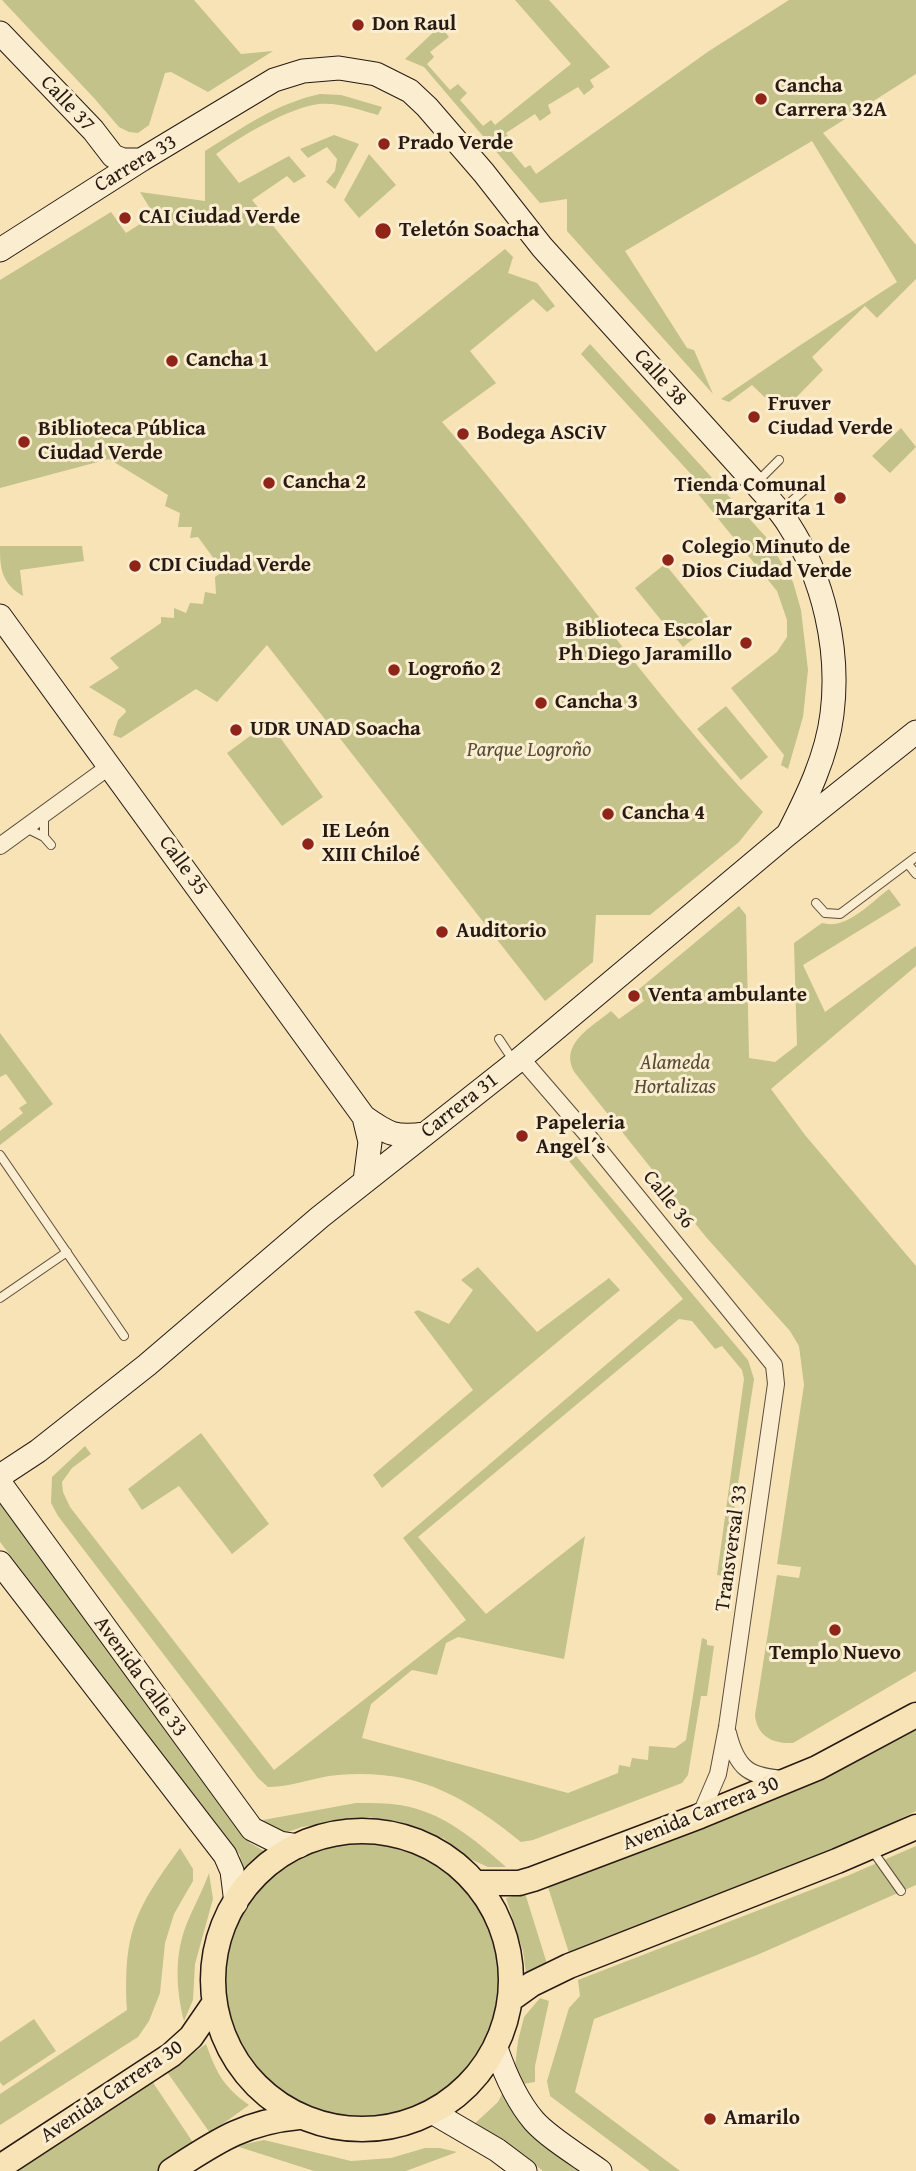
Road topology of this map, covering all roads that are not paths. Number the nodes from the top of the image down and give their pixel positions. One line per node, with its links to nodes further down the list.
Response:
1 (0, 33): 3 (street, Calle 37)
2 (274, 80): 3 (street, Carrera 33); 6 (street, Calle 38)
3 (141, 160): 4 (street, Carrera 33)
4 (0, 250)
5 (779, 460): 6 (lane)
6 (755, 484): 8 (street, Calle 38)
7 (803, 491): 8 (lane)
8 (780, 512): 14 (street, Calle 38)
9 (0, 616): 11 (street, Calle 35)
10 (916, 732): 14 (street, Carrera 31)
11 (110, 766): 12 (street); 24 (street, Calle 35)
12 (44, 815): 13 (street); 15 (lane)
13 (26, 828): 15 (lane); 17 (street)
14 (788, 834): 23 (street, Carrera 31)
15 (44, 836): 16 (lane)
16 (51, 845)
17 (0, 846)
18 (916, 857): 19 (lane)
19 (908, 864): 20 (lane); 21 (lane)
20 (916, 874)
21 (816, 903)
22 (499, 1040): 23 (lane)
23 (518, 1060): 25 (street, Carrera 31); 31 (street, Calle 36)
24 (364, 1117): 25 (street, Calle 35); 27 (street, Calle 35)
25 (425, 1134): 27 (street, Carrera 31)
26 (0, 1155): 28 (lane)
27 (365, 1181): 32 (street, Carrera 31)
28 (66, 1252): 29 (lane); 30 (lane)
29 (0, 1298)
30 (124, 1336)
31 (776, 1374): 36 (street, Transversal 33)
32 (0, 1476)
33 (0, 1483): 40 (street, Avenida Calle 33)
34 (0, 1563): 44 (street, Avenida Calle 33)
35 (916, 1715): 37 (main road, Avenida Carrera 30)
36 (727, 1727): 37 (street, Transversal 33); 38 (street, Transversal 33)
37 (790, 1779): 38 (main road, Avenida Carrera 30)
38 (700, 1816): 42 (main road, Avenida Carrera 30)
39 (916, 1827): 41 (main road)
40 (299, 1846): 42 (main road); 44 (main road)
41 (871, 1848): 43 (lane); 45 (main road)
42 (477, 1883): 45 (main road)
43 (901, 1891)
44 (236, 1903): 46 (main road)
45 (511, 1999): 47 (main road)
46 (213, 2005): 49 (main road); 50 (main road, Avenida Carrera 30)
47 (496, 2049): 48 (main road); 53 (street)
48 (432, 2112): 49 (main road); 52 (street)
49 (299, 2117): 51 (main road)
50 (0, 2166)
51 (171, 2171)
52 (525, 2171)
53 (600, 2171)

